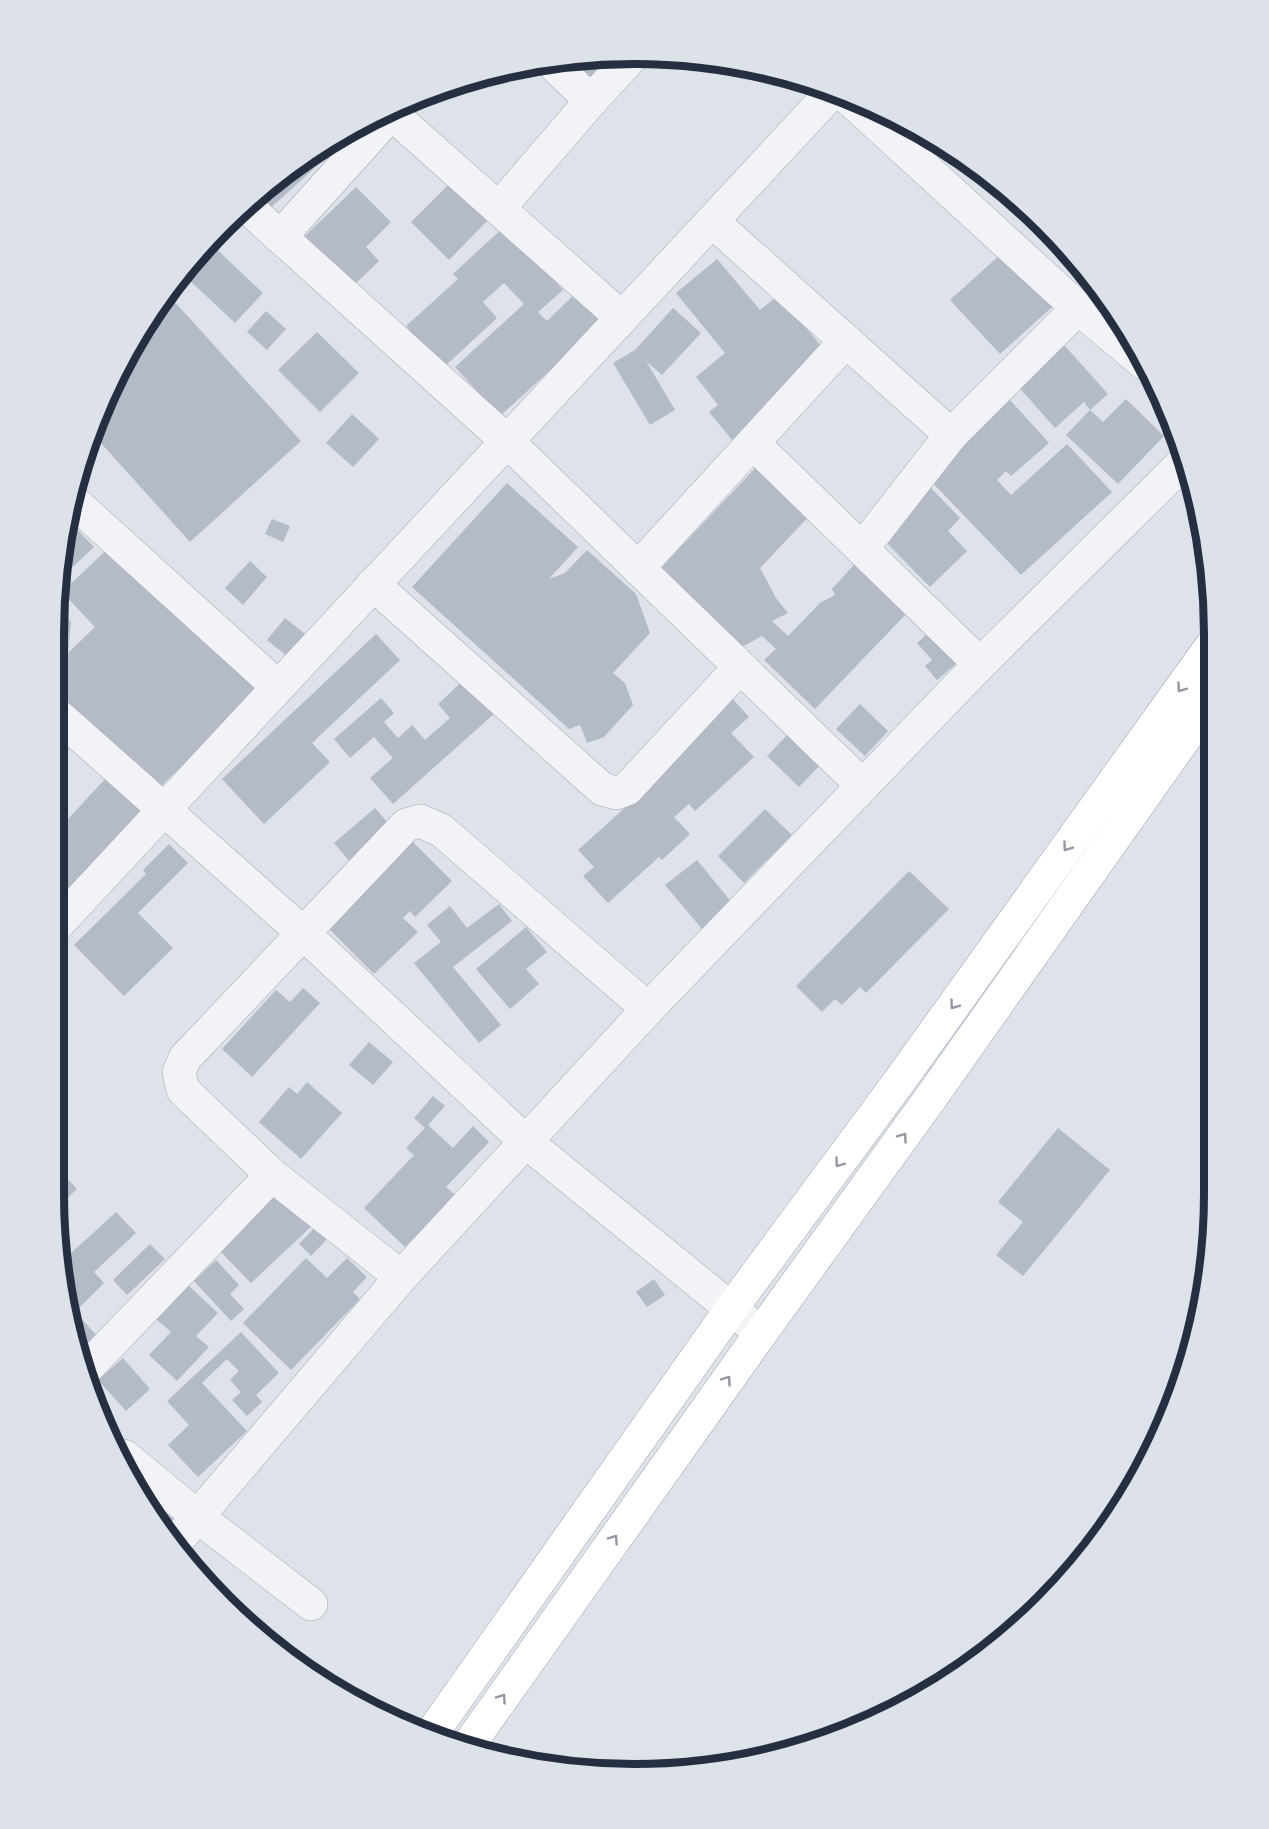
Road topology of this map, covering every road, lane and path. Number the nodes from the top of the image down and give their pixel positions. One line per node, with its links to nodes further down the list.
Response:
1 (624, 65): 4 (street)
2 (558, 69): 4 (street)
3 (826, 98): 10 (street)
4 (591, 101): 8 (street)
5 (865, 113): 12 (street)
6 (402, 114): 8 (street)
7 (384, 122): 11 (street)
8 (499, 208): 13 (street)
9 (252, 212): 11 (street)
10 (712, 221): 13 (street); 14 (street)
11 (280, 237): 17 (street)
12 (1078, 308): 15 (street); 16 (street)
13 (622, 318): 17 (street)
14 (846, 341): 16 (street); 18 (street)
15 (1128, 349)
16 (951, 435): 21 (street)
17 (507, 441): 22 (street); 23 (street)
18 (753, 443): 21 (street); 22 (street)
19 (1179, 467): 25 (street)
20 (79, 506): 27 (street)
21 (862, 549): 25 (street)
22 (638, 568): 26 (street)
23 (374, 584): 26 (street); 27 (street)
24 (1204, 656): 38 (main road, one-way to 38)
25 (980, 664): 30 (street)
26 (740, 667): 30 (street)
27 (278, 687): 31 (street)
28 (1204, 711): 39 (main road, one-way to 28)
29 (64, 721): 31 (street)
30 (863, 786): 34 (street)
31 (164, 809): 32 (street); 33 (street)
32 (64, 917)
33 (303, 933): 34 (street); 35 (street); 36 (street)
34 (648, 1009): 35 (street)
35 (525, 1141): 37 (street); 38 (street)
36 (272, 1175): 37 (street); 40 (street)
37 (401, 1277): 42 (street)
38 (731, 1309): 39 (street); 45 (main road)
39 (761, 1333): 46 (main road, one-way to 39)
40 (91, 1364)
41 (131, 1462): 42 (street)
42 (198, 1517): 43 (street); 44 (street)
43 (180, 1538)
44 (311, 1604)
45 (435, 1728)
46 (472, 1740)

